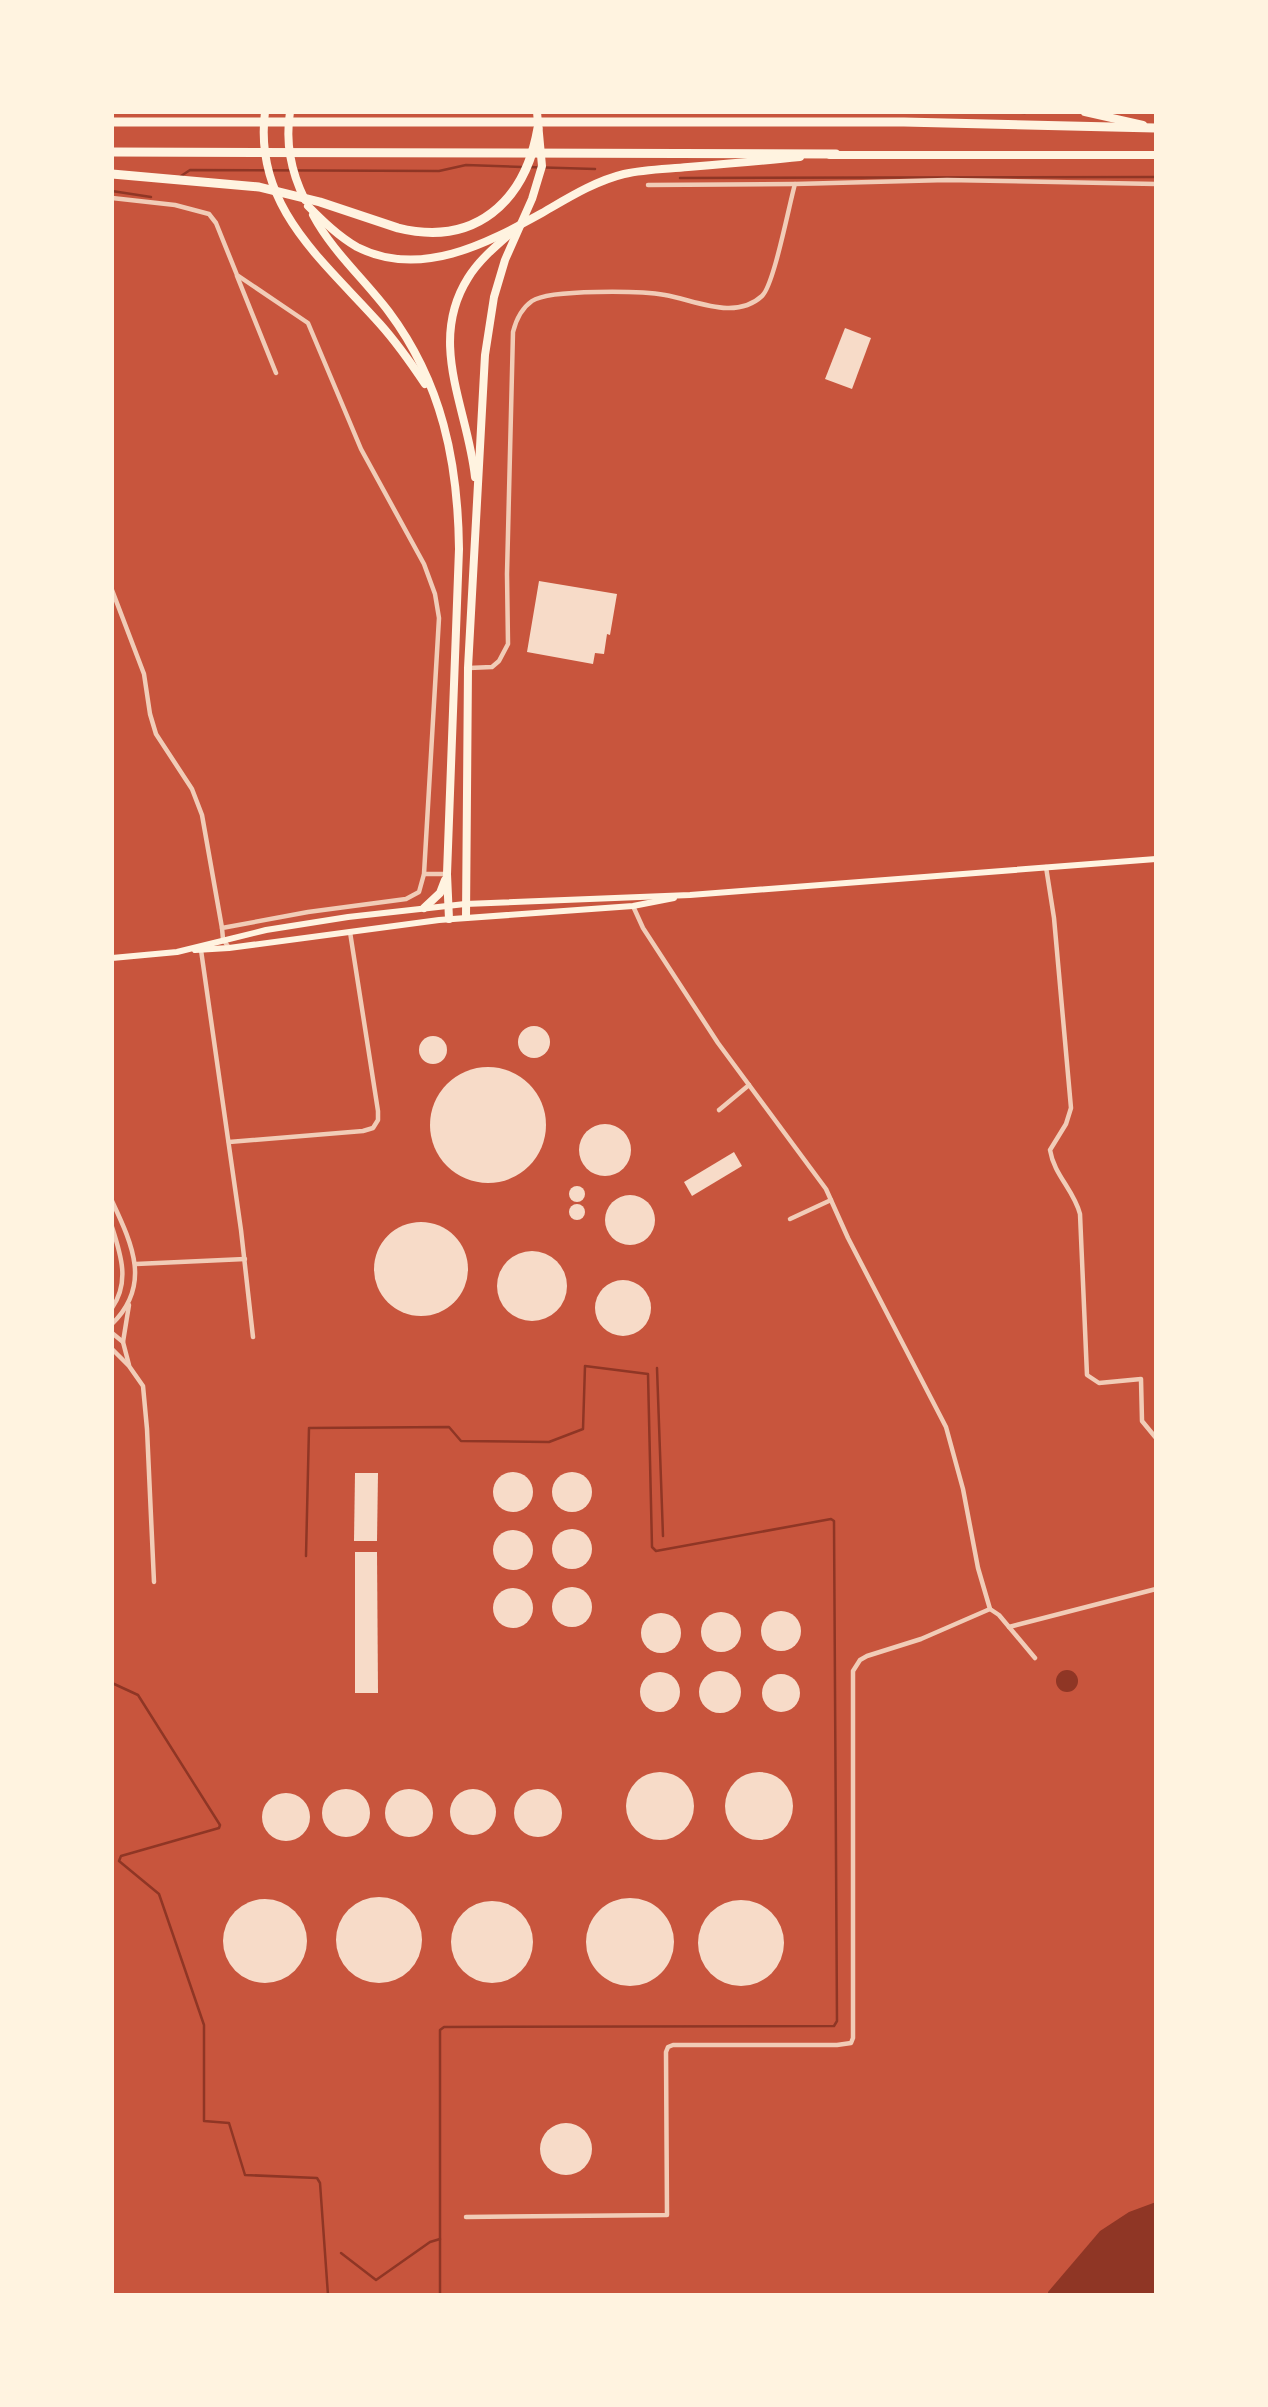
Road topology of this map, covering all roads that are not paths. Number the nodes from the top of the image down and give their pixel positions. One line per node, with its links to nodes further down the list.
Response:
1 (265, 112): 20 (highway)
2 (290, 112): 16 (highway)
3 (537, 112): 6 (highway)
4 (1085, 112): 7 (highway)
5 (112, 122): 7 (highway)
6 (538, 128): 11 (highway); 21 (highway)
7 (1155, 128)
8 (112, 152): 9 (highway)
9 (836, 154): 10 (highway); 17 (highway)
10 (1156, 155)
11 (112, 174)
12 (795, 184): 13 (street); 14 (street); 23 (street)
13 (1156, 184)
14 (648, 185)
15 (112, 198): 18 (street)
16 (308, 206): 17 (highway); 20 (highway)
17 (517, 226): 21 (highway)
18 (237, 275): 19 (street); 26 (street)
19 (276, 373)
20 (434, 398): 27 (highway)
21 (478, 504): 23 (highway)
22 (112, 590): 35 (street)
23 (468, 668): 29 (highway)
24 (1156, 859): 25 (main road)
25 (1046, 867): 28 (main road); 59 (street)
26 (424, 874): 27 (street); 35 (street)
27 (447, 874): 30 (highway); 32 (highway)
28 (690, 895): 29 (main road); 31 (main road)
29 (466, 904): 30 (main road); 33 (highway)
30 (448, 906): 32 (main road); 34 (highway)
31 (633, 906): 33 (main road); 42 (street)
32 (424, 908): 37 (main road)
33 (466, 917): 34 (main road)
34 (449, 919): 36 (main road)
35 (222, 929): 37 (street)
36 (350, 931): 38 (main road); 44 (street)
37 (223, 939): 38 (street); 39 (main road)
38 (229, 948): 40 (main road)
39 (186, 950): 40 (main road); 41 (main road)
40 (201, 950): 44 (street)
41 (112, 958)
42 (749, 1085): 43 (street); 45 (street)
43 (719, 1110)
44 (229, 1142): 49 (street)
45 (831, 1200): 47 (street); 62 (street)
46 (112, 1201): 50 (street)
47 (790, 1219)
48 (112, 1227): 52 (street)
49 (245, 1259): 50 (street); 55 (street)
50 (136, 1265): 51 (street)
51 (130, 1301): 53 (street); 56 (street)
52 (112, 1308)
53 (112, 1324)
54 (112, 1333): 56 (street)
55 (253, 1337)
56 (124, 1342): 58 (street)
57 (113, 1348): 58 (street)
58 (129, 1366): 60 (street)
59 (1156, 1438)
60 (155, 1582)
61 (1156, 1589): 63 (street)
62 (990, 1609): 63 (street); 65 (street)
63 (1009, 1627): 64 (street)
64 (1035, 1658)
65 (466, 2217)

